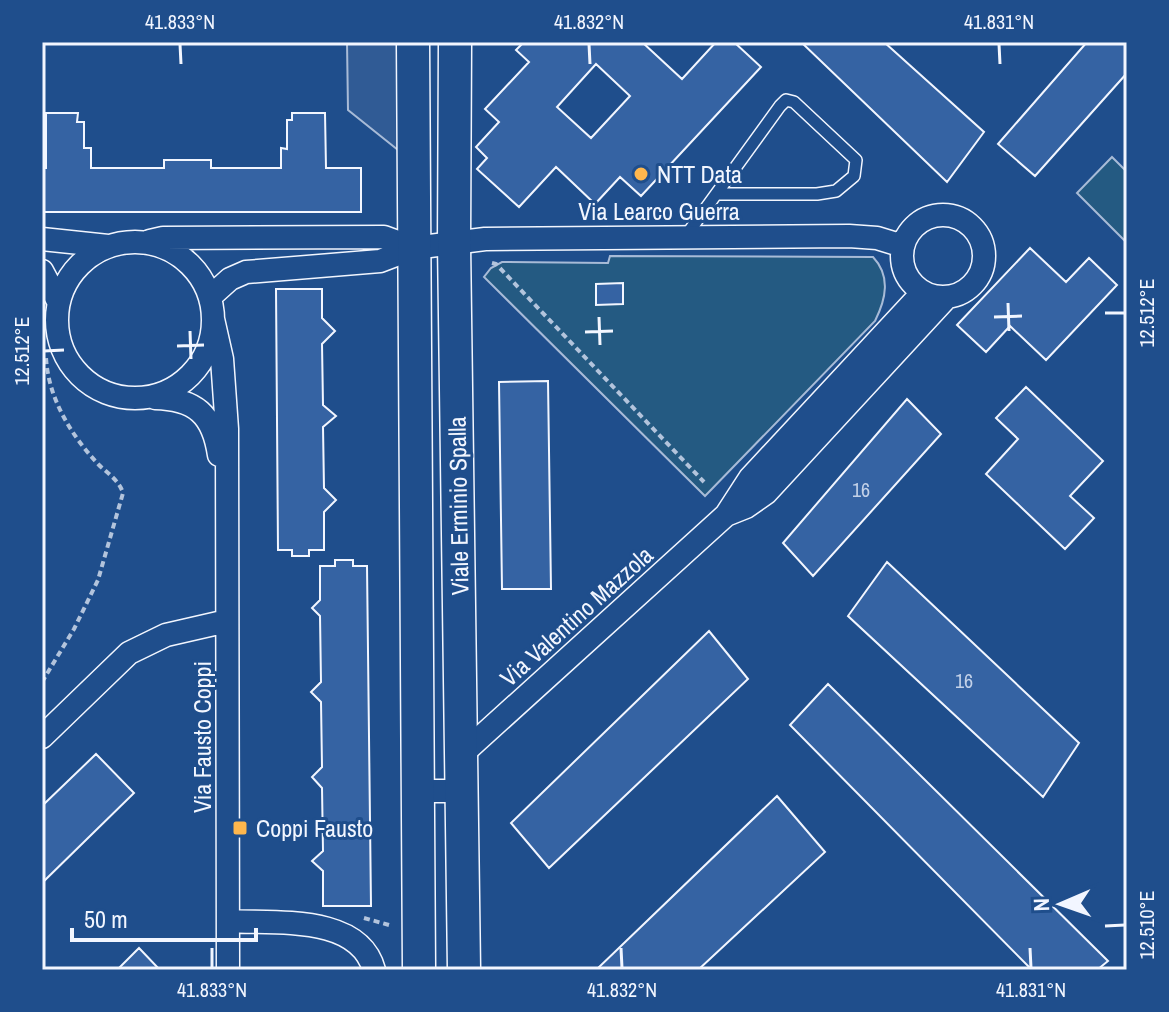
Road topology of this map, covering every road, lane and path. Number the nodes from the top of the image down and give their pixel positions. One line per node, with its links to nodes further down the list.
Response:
1 (413, 42): 10 (main road, Viale Erminio Spalla)
2 (455, 42): 7 (main road, Viale Erminio Spalla)
3 (717, 194): 3 (lane); 4 (lane)
4 (685, 237): 7 (street, Via Learco Guerra); 9 (street, Via Learco Guerra)
5 (42, 239): 8 (street)
6 (148, 241): 8 (street); 10 (street, Via Learco Guerra); 16 (street)
7 (454, 243): 10 (street, Via Learco Guerra); 25 (main road, Viale Erminio Spalla)
8 (108, 246): 15 (street)
9 (903, 246): 13 (street); 14 (street)
10 (414, 248): 16 (street, Via Learco Guerra); 26 (main road, Viale Erminio Spalla)
11 (486, 262): 20 (path)
12 (42, 271): 15 (street)
13 (923, 292): 14 (street); 18 (street, Via Valentino Mazzola)
14 (947, 297): 18 (street, Via Valentino Mazzola)
15 (58, 301): 19 (street)
16 (212, 308): 19 (street); 21 (street, Via Fausto Coppi)
17 (46, 357): 23 (path)
18 (879, 357): 25 (street, Via Valentino Mazzola)
19 (151, 398): 21 (street, Via Fausto Coppi)
20 (704, 482)
21 (226, 503): 22 (street, Via Fausto Coppi)
22 (227, 621): 24 (street); 28 (street, Via Fausto Coppi)
23 (42, 682)
24 (42, 737)
25 (460, 756): 27 (main road, Viale Erminio Spalla)
26 (418, 791): 27 (street); 31 (main road, Viale Erminio Spalla)
27 (460, 791): 32 (main road, Viale Erminio Spalla)
28 (229, 921): 29 (street, Via Fausto Coppi); 30 (street)
29 (228, 970)
30 (374, 970)
31 (419, 970)
32 (464, 970)

